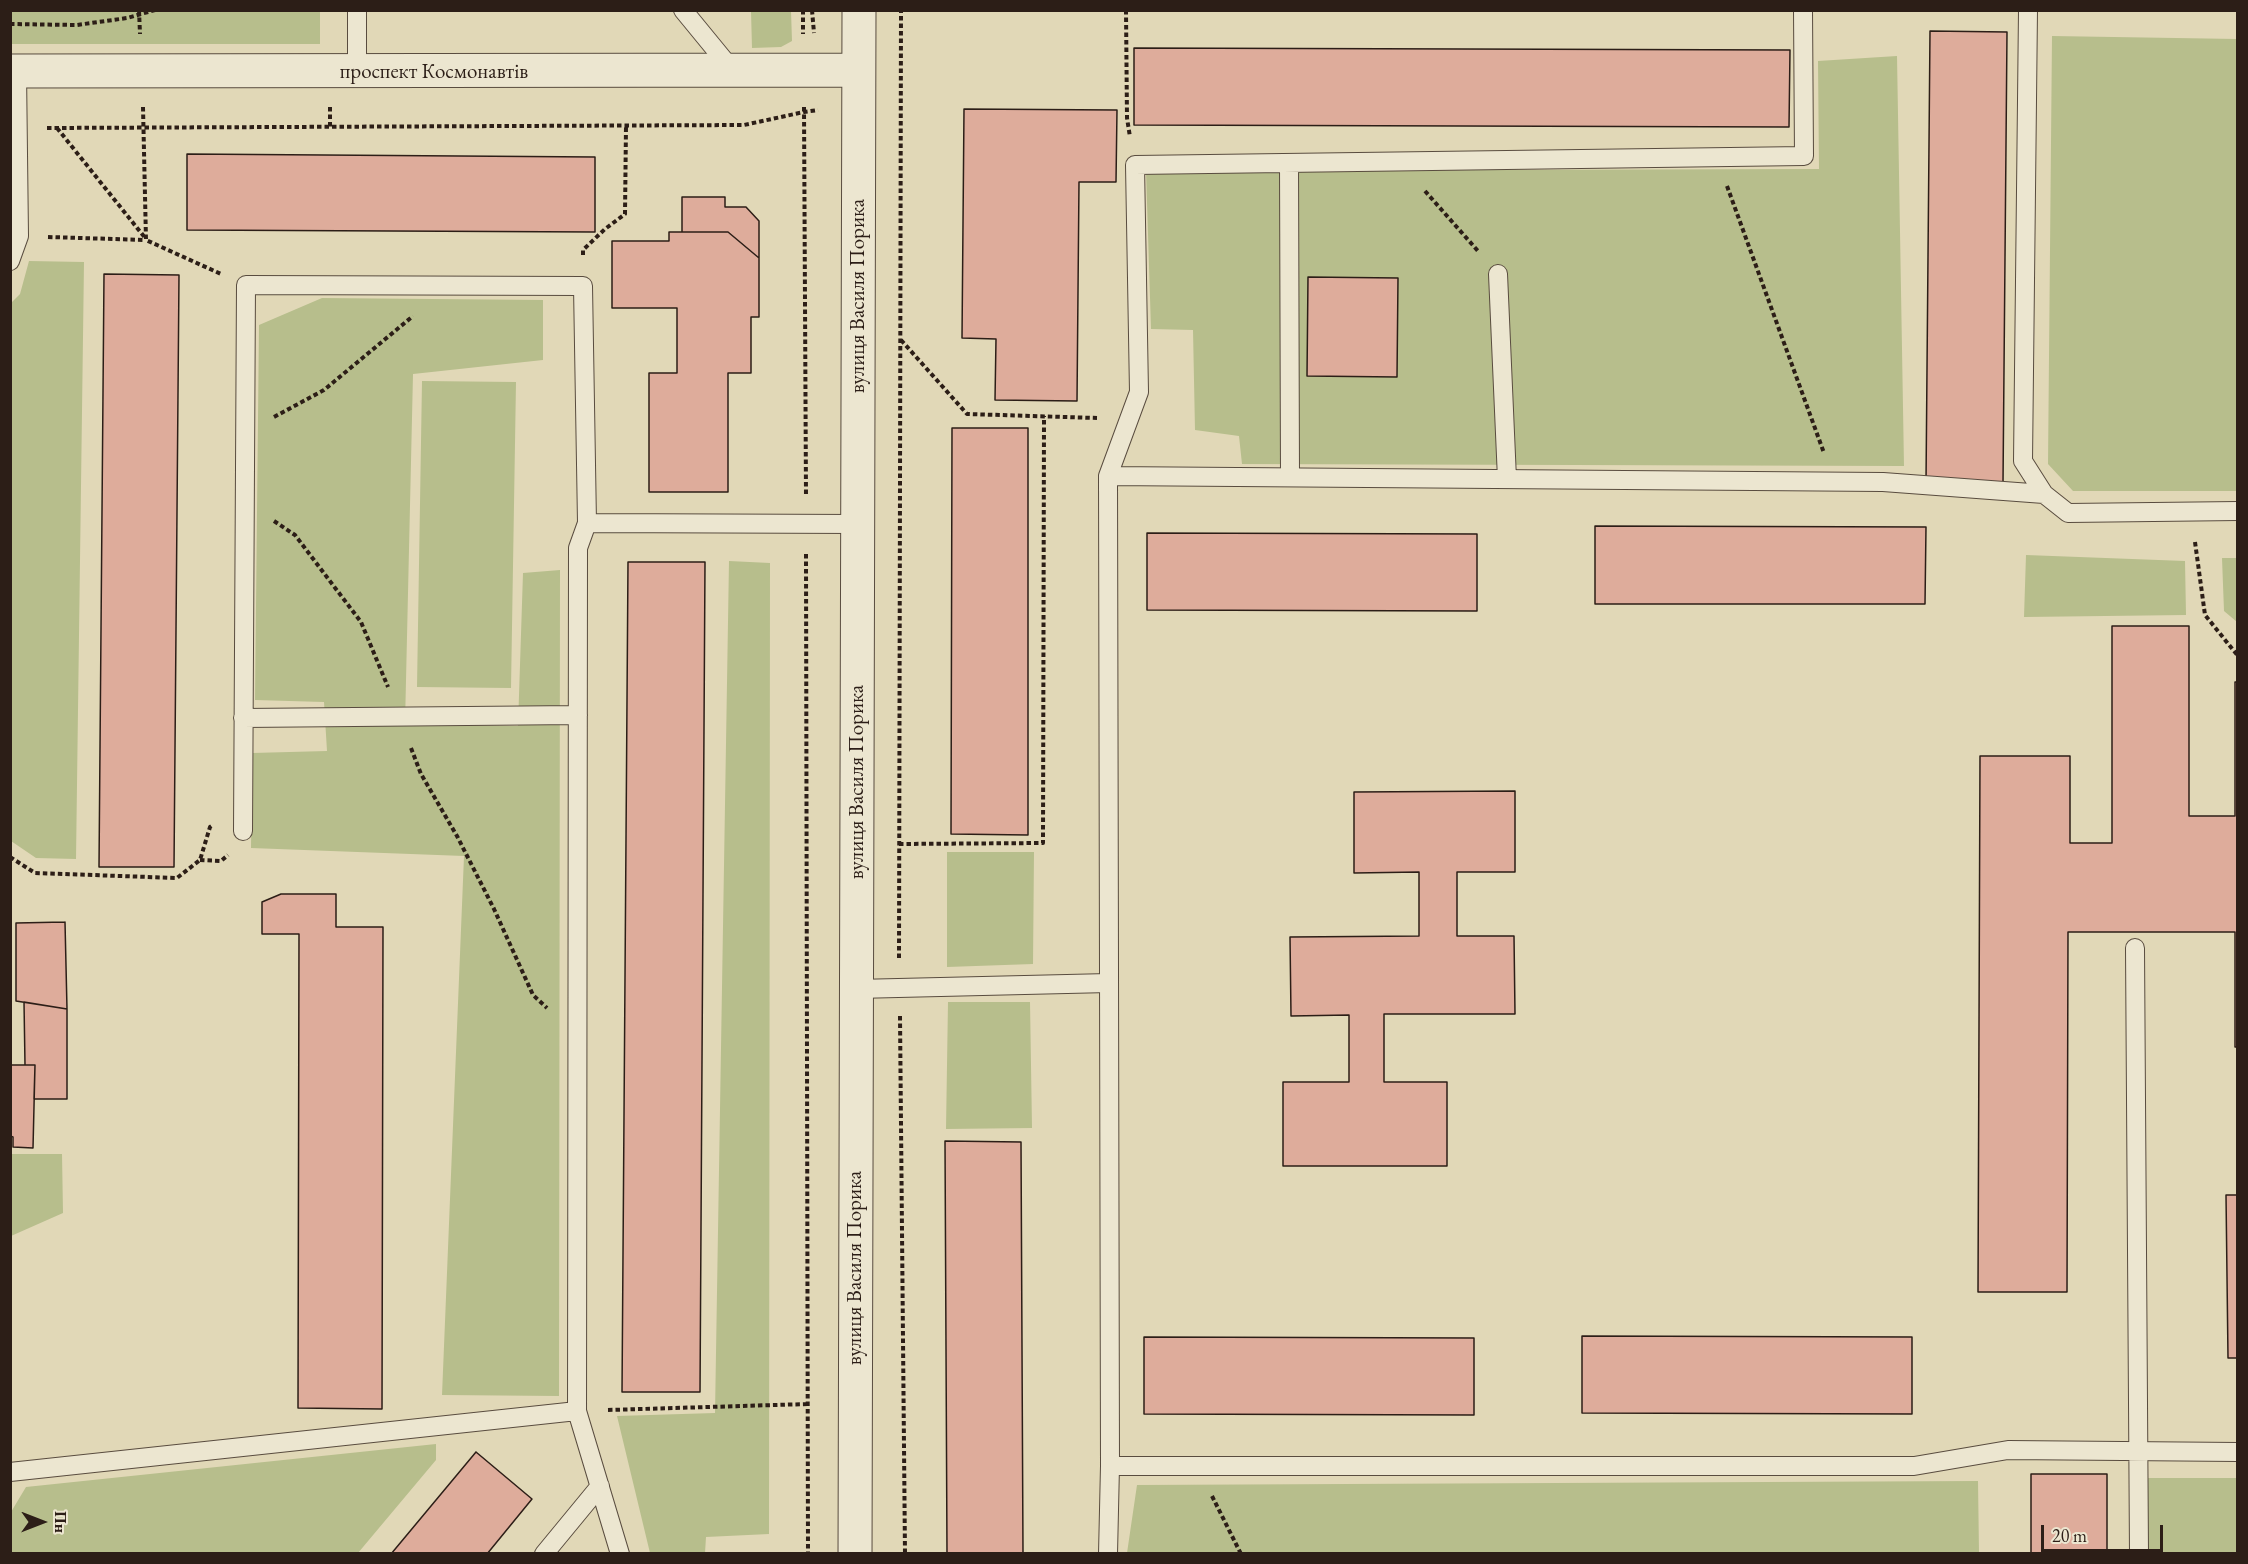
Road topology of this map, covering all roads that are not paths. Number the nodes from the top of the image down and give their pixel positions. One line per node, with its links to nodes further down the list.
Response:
1 (357, 10): 9 (lane)
2 (683, 10): 8 (lane)
3 (859, 10): 6 (street, вулиця Василя Порика)
4 (1803, 10): 10 (lane)
5 (2028, 10): 16 (lane)
6 (858, 70): 8 (street, проспект Космонавтів); 19 (street, вулиця Василя Порика)
7 (14, 71): 9 (street, проспект Космонавтів); 11 (lane)
8 (733, 71): 9 (street, проспект Космонавтів)
9 (357, 72)
10 (1289, 163): 13 (lane); 14 (lane)
11 (10, 261)
12 (1498, 274): 15 (lane)
13 (1108, 476): 14 (lane); 24 (lane)
14 (1290, 477): 15 (lane)
15 (1507, 479): 16 (lane)
16 (2044, 494): 17 (lane)
17 (2238, 511)
18 (587, 523): 19 (lane); 20 (lane); 21 (lane)
19 (857, 524): 25 (street, вулиця Василя Порика)
20 (578, 715): 21 (lane); 26 (lane)
21 (243, 718): 22 (lane)
22 (243, 831)
23 (2135, 948): 27 (lane)
24 (1109, 983): 25 (lane); 29 (lane)
25 (856, 989): 34 (street, вулиця Василя Порика)
26 (577, 1411): 30 (lane); 31 (lane)
27 (2139, 1450): 28 (lane); 29 (lane); 36 (lane)
28 (2238, 1452)
29 (1110, 1466): 35 (lane)
30 (10, 1472)
31 (600, 1486): 32 (lane); 33 (lane)
32 (544, 1554)
33 (620, 1554)
34 (855, 1554)
35 (1108, 1554)
36 (2139, 1554)

